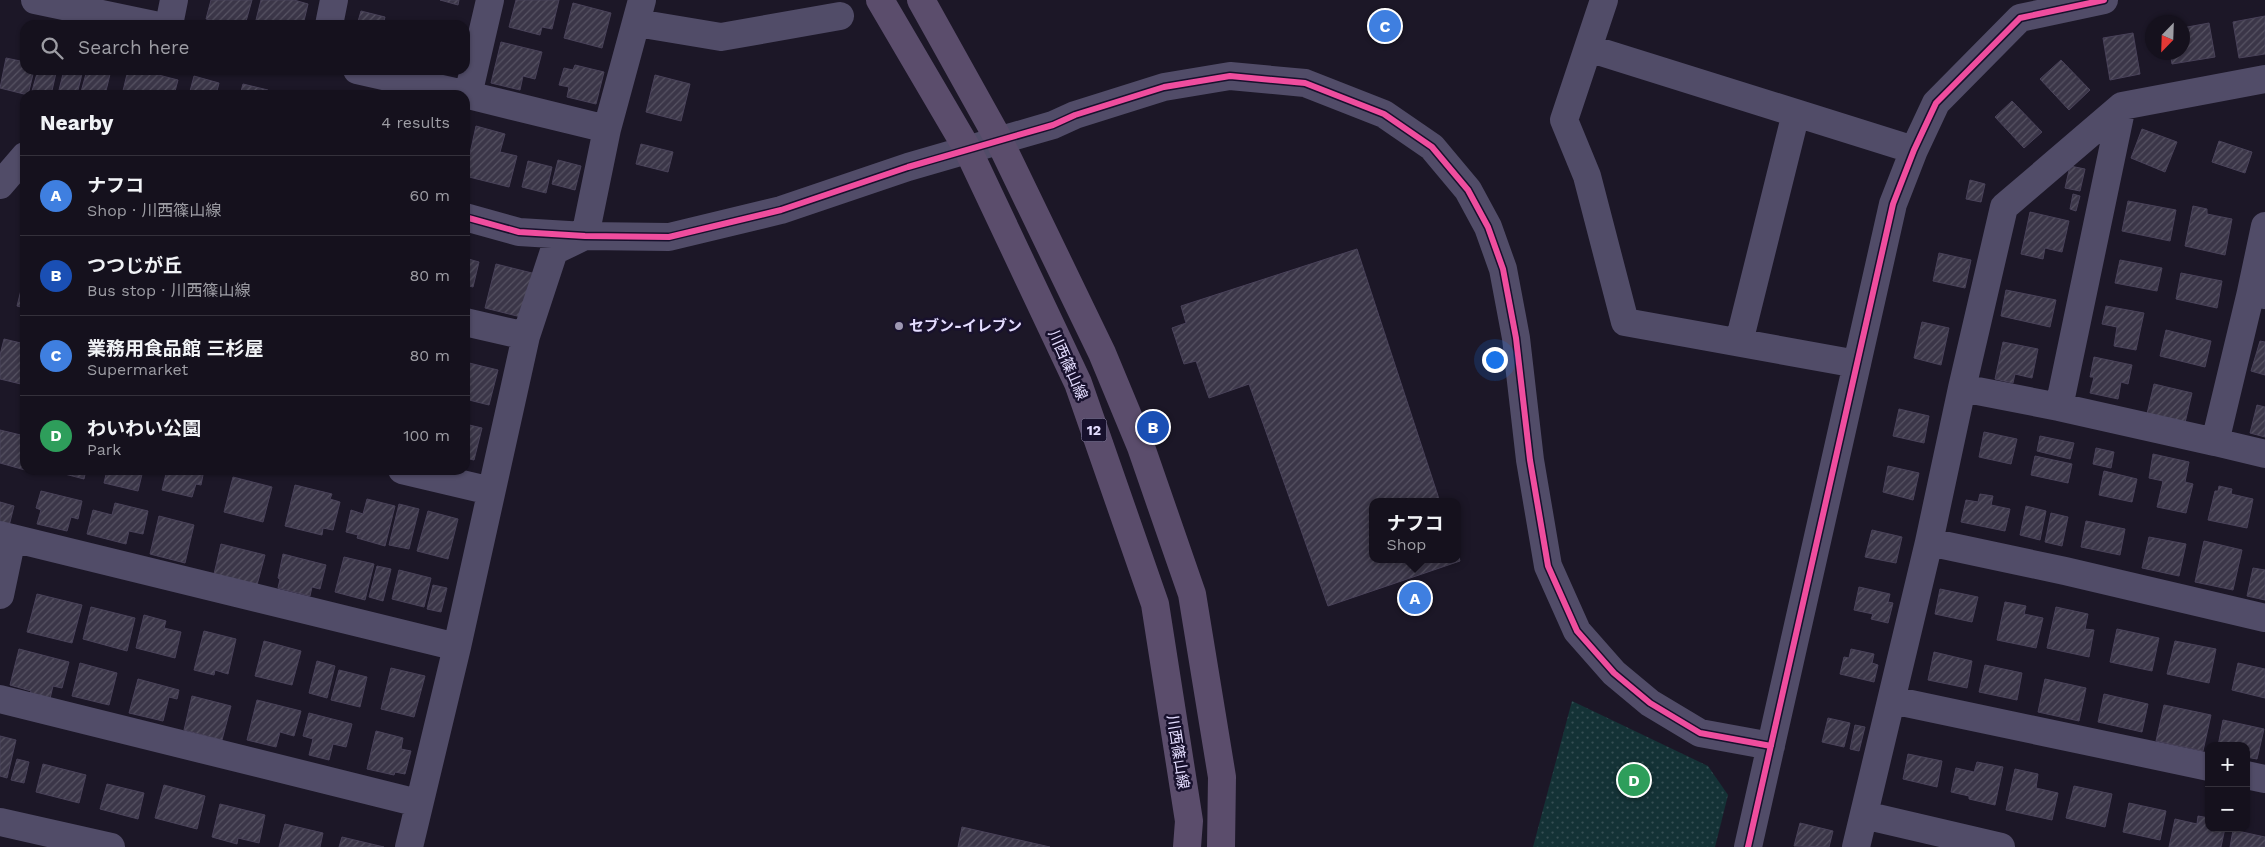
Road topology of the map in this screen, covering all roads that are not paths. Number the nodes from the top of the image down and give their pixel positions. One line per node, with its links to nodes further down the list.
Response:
1 (35, 0): 11 (street)
2 (174, 0): 12 (street)
3 (334, 0): 13 (street)
4 (490, 0): 18 (street)
5 (880, 0): 24 (main road, 川西篠山線 / 12)
6 (921, 0): 23 (main road, 12)
7 (1604, 0): 14 (street)
8 (2104, 0): 25 (street)
9 (639, 12): 10 (street); 22 (street)
10 (840, 16)
11 (130, 20)
12 (170, 20)
13 (330, 20)
14 (1588, 48): 21 (street); 34 (street)
15 (379, 75): 17 (street)
16 (2265, 79): 20 (street)
17 (446, 90)
18 (469, 90)
19 (470, 95): 22 (street)
20 (2122, 106): 36 (street); 37 (street)
21 (1796, 114): 25 (street); 34 (street)
22 (607, 129): 30 (street)
23 (999, 140): 24 (street); 49 (street); 59 (main road, 12)
24 (968, 150): 30 (street); 58 (main road, 川西篠山線 / 12)
25 (1914, 150): 35 (street)
26 (20, 162): 27 (street)
27 (0, 185)
28 (470, 218): 30 (street)
29 (2265, 226): 31 (street)
30 (585, 236): 33 (street)
31 (2258, 294): 38 (street)
32 (470, 323): 33 (street)
33 (526, 336): 41 (street)
34 (1739, 342): 35 (street)
35 (1857, 364): 49 (street)
36 (1962, 388): 37 (street); 43 (street)
37 (2059, 407): 38 (street)
38 (2215, 442): 39 (street)
39 (2265, 454)
40 (423, 475): 41 (street)
41 (490, 491): 46 (street)
42 (6, 536): 44 (street); 46 (street)
43 (1929, 542): 45 (street); 48 (street)
44 (0, 595)
45 (2265, 618)
46 (457, 647): 53 (street)
47 (0, 699): 53 (street)
48 (1892, 700): 50 (street); 54 (street)
49 (1771, 746): 60 (street)
50 (2205, 766)
51 (2250, 776): 52 (street)
52 (2265, 779)
53 (418, 803): 57 (street)
54 (1864, 815): 61 (street); 62 (street)
55 (0, 822): 56 (street)
56 (111, 847)
57 (409, 847)
58 (1187, 847)
59 (1221, 847)
60 (1748, 847)
61 (1856, 847)
62 (2001, 847)

